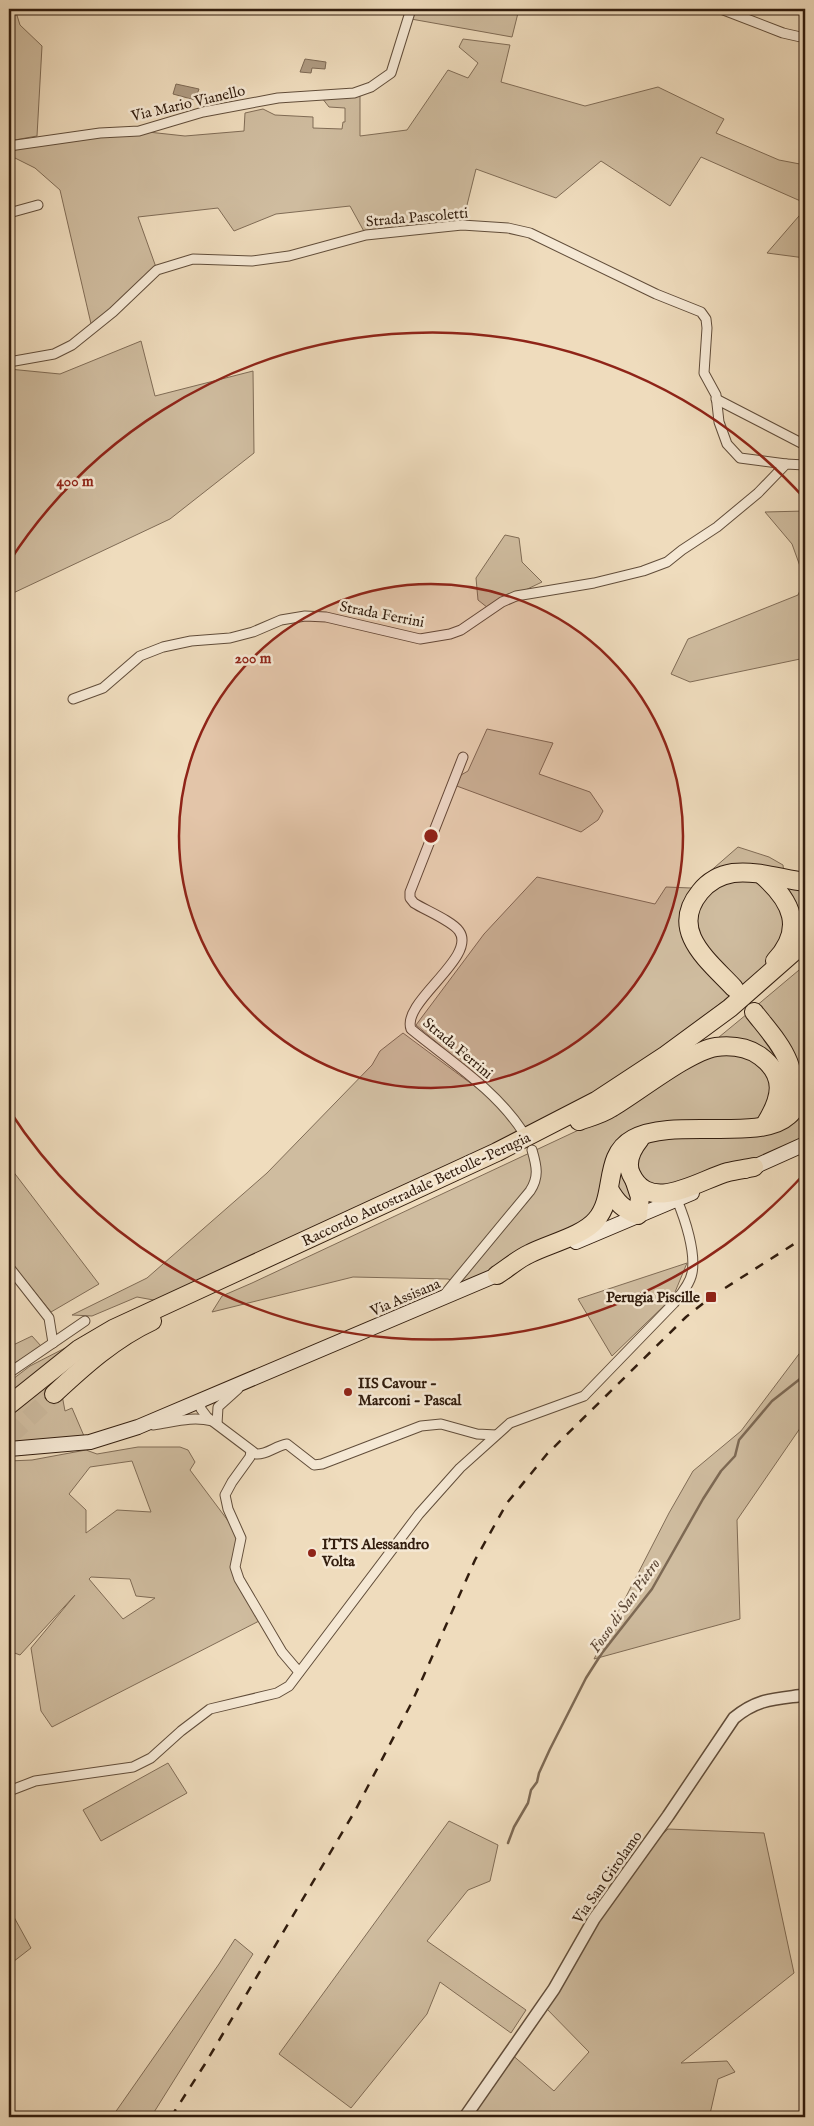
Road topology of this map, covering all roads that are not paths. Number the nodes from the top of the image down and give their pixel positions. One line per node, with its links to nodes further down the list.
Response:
1 (411, 9): 4 (street, Via Mario Vianello)
2 (721, 9): 3 (street)
3 (805, 38)
4 (9, 146)
5 (38, 205): 6 (street)
6 (9, 213)
7 (9, 362): 8 (street, Strada Pascoletti)
8 (716, 399): 9 (street); 10 (street, Strada Pascoletti)
9 (805, 445)
10 (786, 464): 11 (street); 12 (street, Strada Ferrini)
11 (805, 465)
12 (73, 699)
13 (463, 758): 24 (street, Strada Ferrini)
14 (762, 875): 15 (highway); 18 (highway); 20 (highway)
15 (805, 882)
16 (805, 942): 20 (highway, Raccordo Autostradale Bettolle-Perugia)
17 (805, 955): 22 (highway)
18 (734, 988)
19 (754, 1012): 23 (highway)
20 (685, 1041): 32 (highway, Raccordo Autostradale Bettolle-Perugia)
21 (805, 1082): 23 (highway)
22 (579, 1121): 23 (highway); 32 (highway)
23 (761, 1125): 25 (highway)
24 (523, 1132)
25 (644, 1134): 29 (highway); 30 (highway)
26 (805, 1144): 28 (main road, Via Assisana)
27 (532, 1150): 37 (street)
28 (754, 1167): 29 (highway); 31 (main road, Via Assisana)
29 (635, 1182): 33 (highway)
30 (609, 1189): 33 (highway); 35 (highway)
31 (677, 1200): 33 (main road, Via Assisana); 47 (street)
32 (387, 1208): 36 (highway)
33 (638, 1216): 35 (main road, Via Assisana)
34 (9, 1267): 39 (street)
35 (497, 1275): 37 (main road, Via Assisana)
36 (238, 1277): 42 (highway); 44 (highway)
37 (438, 1301): 41 (main road, Via Assisana)
38 (85, 1321): 39 (street)
39 (53, 1343): 40 (street)
40 (9, 1372)
41 (266, 1372): 43 (main road, Via Assisana); 45 (street)
42 (54, 1394)
43 (202, 1399): 45 (street); 46 (main road, Via Assisana)
44 (9, 1405)
45 (216, 1424): 46 (street); 49 (street)
46 (138, 1427): 48 (main road, Via Assisana)
47 (496, 1435): 49 (street); 50 (street)
48 (9, 1450)
49 (251, 1451): 50 (street)
50 (299, 1672): 52 (street)
51 (805, 1695): 53 (street, Via San Girolamo)
52 (9, 1790)
53 (465, 2117)

